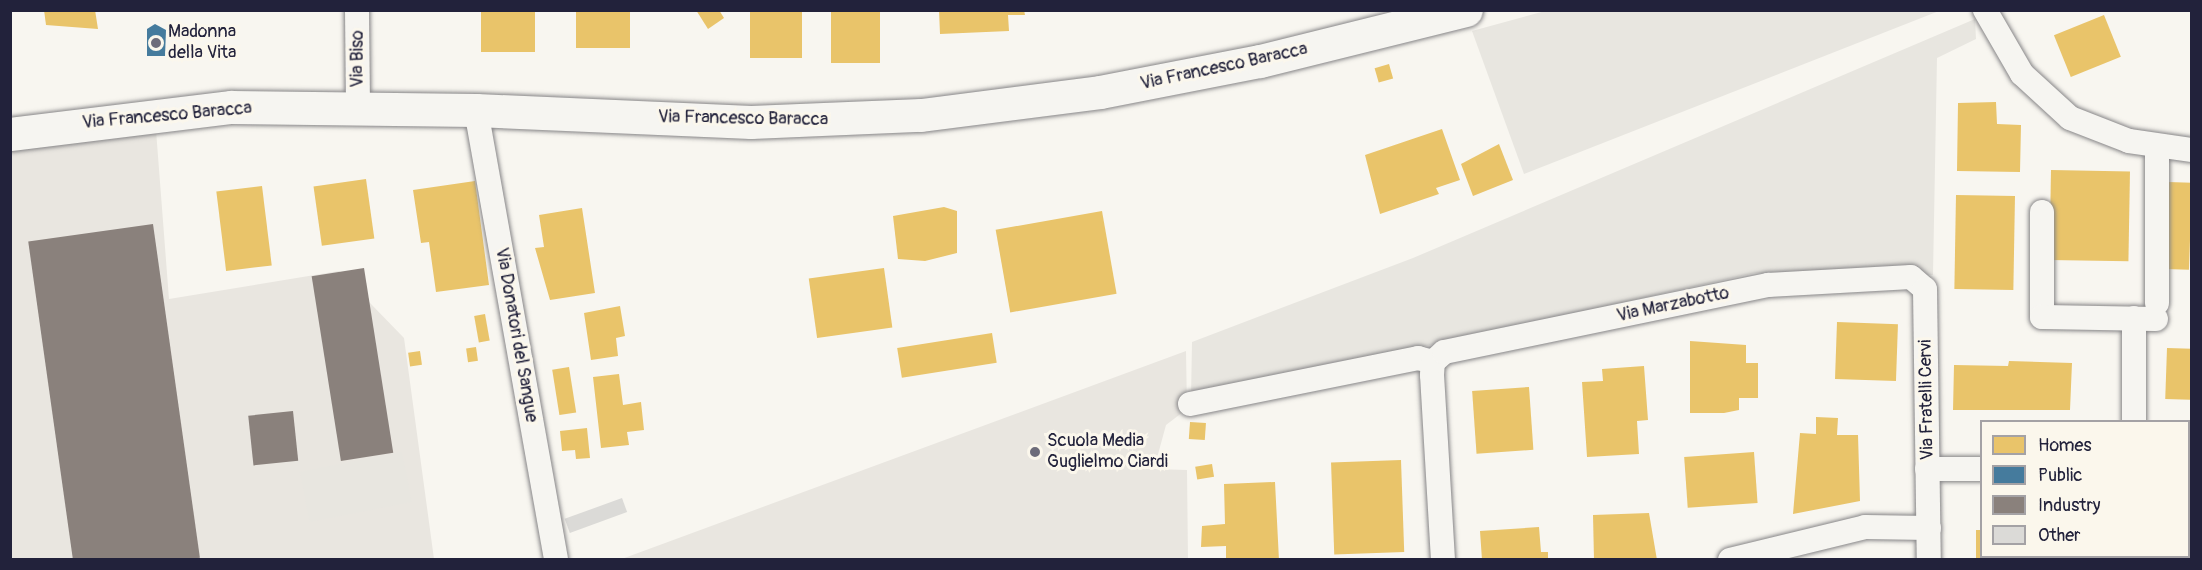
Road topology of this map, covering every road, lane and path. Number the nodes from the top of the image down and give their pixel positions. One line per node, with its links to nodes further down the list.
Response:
1 (357, 10): 4 (street, Via Biso)
2 (1466, 10): 5 (street, Via Francesco Baracca)
3 (1985, 10): 7 (street)
4 (358, 108): 5 (street, Via Francesco Baracca); 6 (street, Via Francesco Baracca)
5 (476, 110): 18 (street, Via Donatori del Sangue)
6 (10, 134)
7 (2157, 146): 8 (street); 11 (street)
8 (2192, 150)
9 (2042, 212): 11 (street)
10 (1920, 280): 12 (street, Via Marzabotto); 15 (street, Via Fratelli Cervi)
11 (2149, 313): 14 (street)
12 (1433, 362): 13 (street, Via Marzabotto); 19 (street)
13 (1190, 404)
14 (2134, 420)
15 (1927, 469): 16 (street, Via Fratelli Cervi); 17 (street)
16 (1980, 469)
17 (1929, 528): 20 (street); 21 (street)
18 (556, 560)
19 (1443, 560)
20 (1730, 560)
21 (1929, 560)

